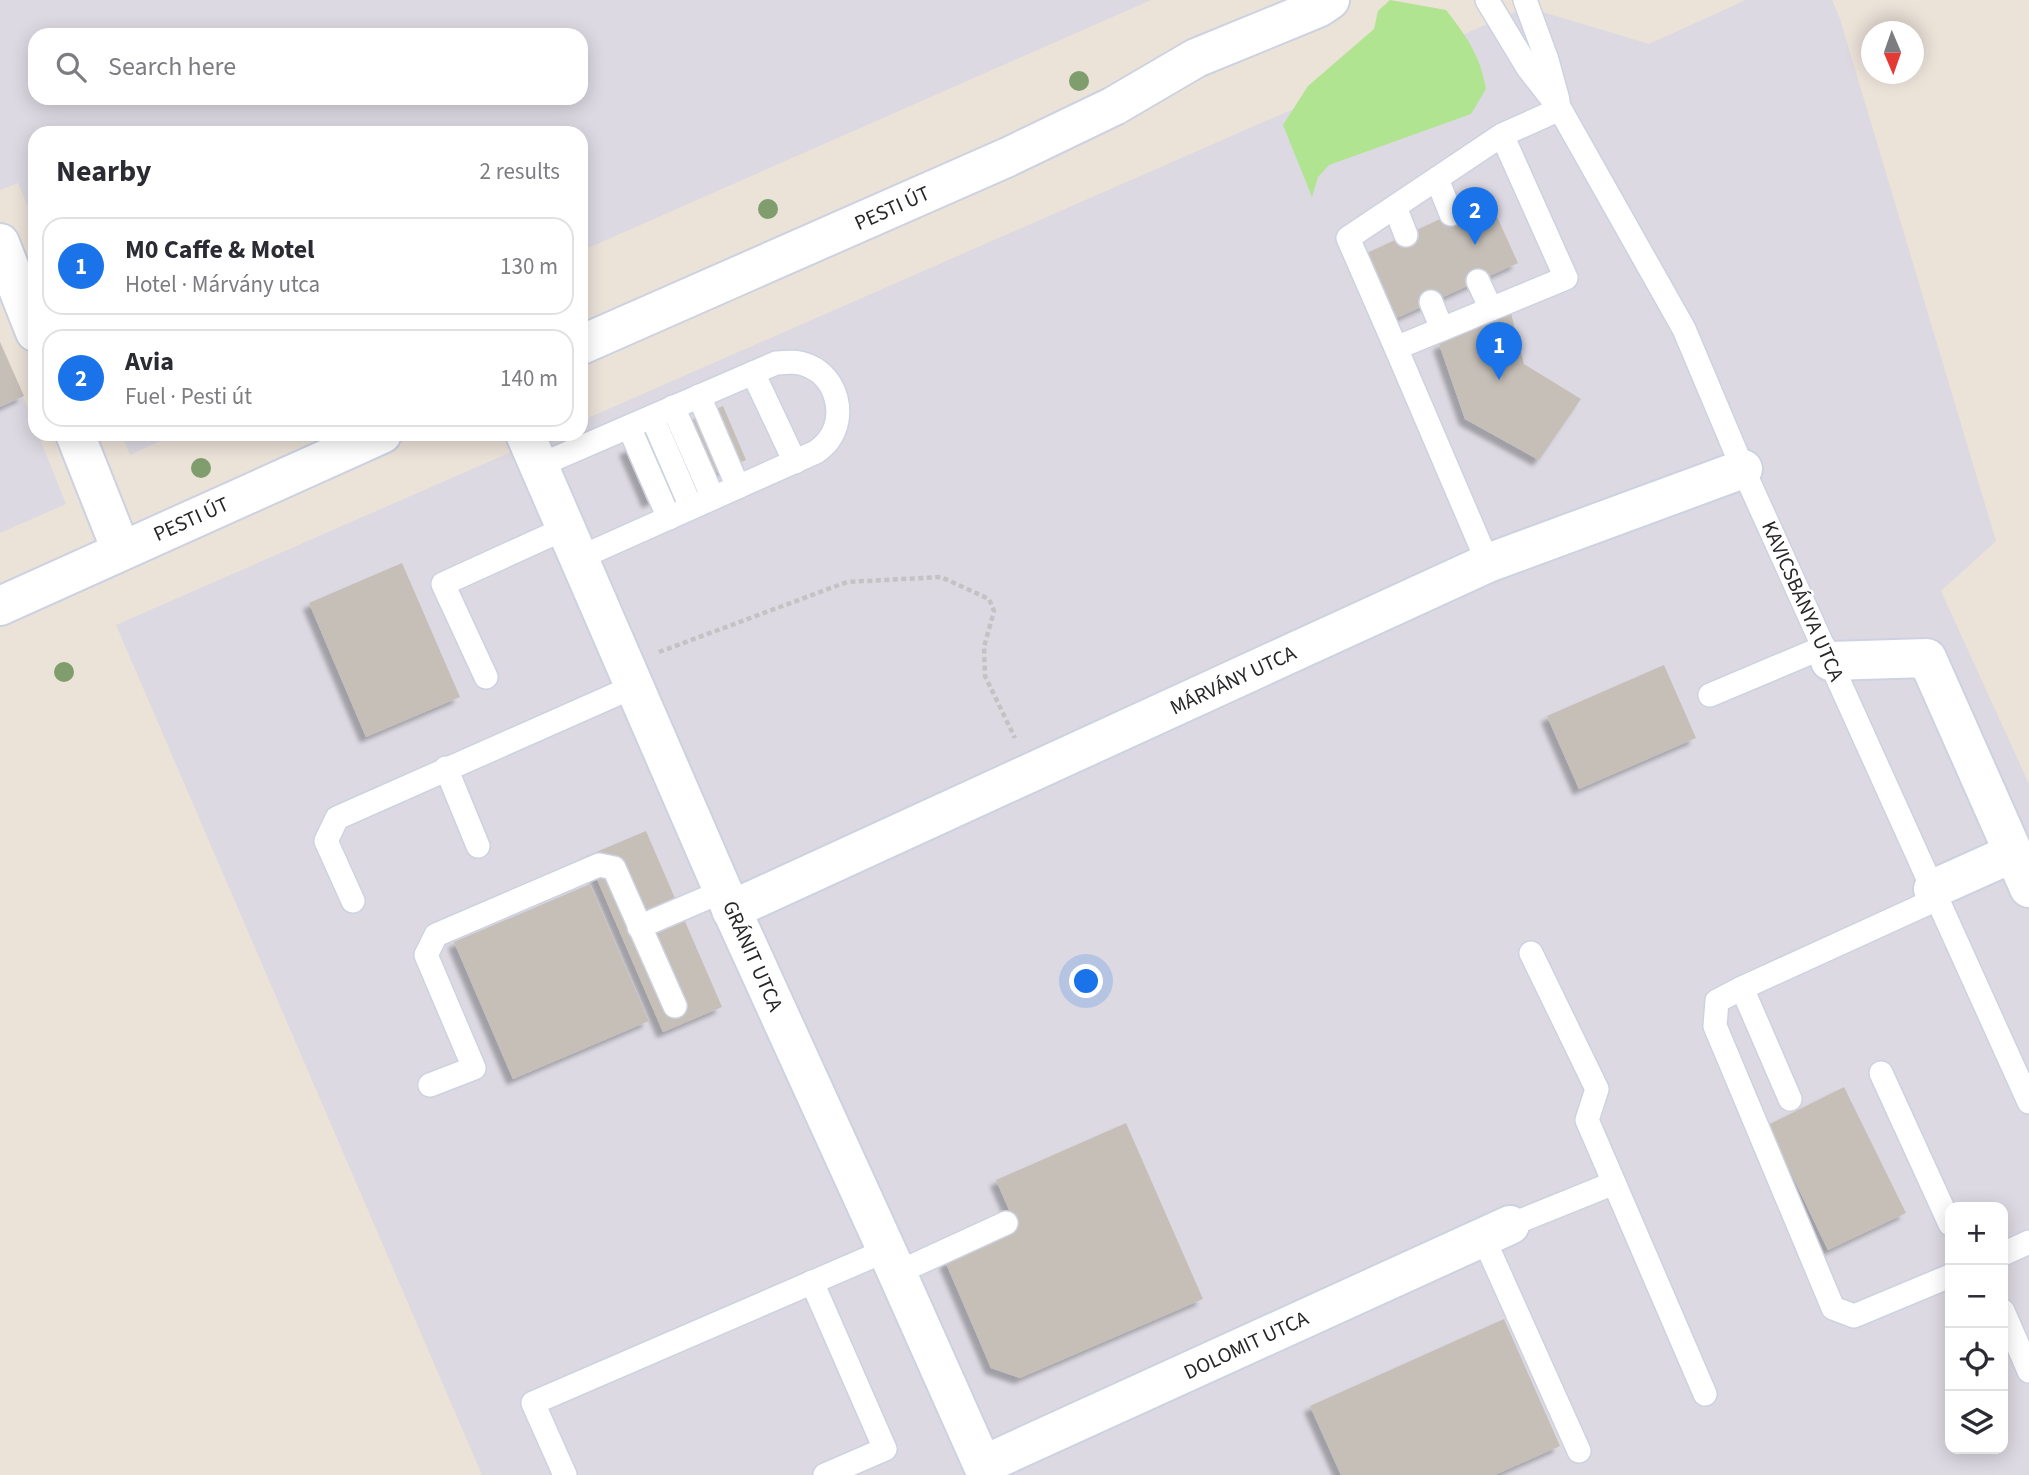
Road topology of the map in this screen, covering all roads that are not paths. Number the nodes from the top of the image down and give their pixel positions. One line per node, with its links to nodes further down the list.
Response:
1 (1262, 0): 5 (street, PESTI ÚT)
2 (1330, 0): 5 (street, PESTI ÚT)
3 (1487, 0): 6 (lane, KAVICSBÁNYA UTCA)
4 (1525, 0): 6 (lane, KAVICSBÁNYA UTCA)
5 (1196, 58): 18 (street, PESTI ÚT)
6 (1560, 109): 7 (lane); 31 (lane, KAVICSBÁNYA UTCA)
7 (1502, 135): 8 (lane); 15 (lane)
8 (1437, 179): 9 (lane); 10 (lane)
9 (1395, 207): 11 (lane); 19 (lane)
10 (1451, 214)
11 (1406, 235)
12 (0, 243): 16 (street)
13 (1478, 281): 15 (lane)
14 (1431, 302): 17 (lane)
15 (1491, 309): 17 (lane)
16 (28, 314)
17 (1442, 329): 19 (lane)
18 (588, 342)
19 (1396, 348): 38 (lane)
20 (753, 373): 21 (lane); 30 (lane); 30 (lane)
21 (699, 396): 22 (lane); 32 (lane)
22 (673, 407): 23 (lane); 33 (lane)
23 (652, 416): 24 (lane); 34 (lane)
24 (629, 427): 25 (lane); 35 (lane)
25 (588, 437)
26 (78, 441): 37 (street)
27 (366, 441): 37 (street, PESTI ÚT)
28 (570, 441): 29 (lane)
29 (532, 450): 36 (street, GRÁNIT UTCA)
30 (795, 462): 32 (lane)
31 (1743, 469): 38 (street, MÁRVÁNY UTCA); 40 (lane, KAVICSBÁNYA UTCA)
32 (738, 487): 33 (lane)
33 (713, 498): 34 (lane)
34 (691, 507): 35 (lane)
35 (669, 518): 36 (lane)
36 (573, 543): 41 (street, GRÁNIT UTCA); 42 (lane)
37 (121, 550): 39 (street, PESTI ÚT)
38 (1488, 563): 49 (street, MÁRVÁNY UTCA)
39 (0, 606)
40 (1827, 654): 43 (lane); 46 (street); 48 (lane, KAVICSBÁNYA UTCA)
41 (630, 675): 44 (lane); 49 (street, GRÁNIT UTCA)
42 (486, 677)
43 (1710, 695)
44 (446, 768): 45 (lane); 50 (lane)
45 (478, 846)
46 (2013, 853): 47 (street); 48 (street)
47 (2029, 888)
48 (1935, 894): 53 (lane); 58 (lane, KAVICSBÁNYA UTCA)
49 (727, 900): 51 (lane); 65 (street, GRÁNIT UTCA)
50 (353, 901)
51 (639, 927): 54 (lane); 56 (lane)
52 (1531, 953): 59 (lane)
53 (1742, 988): 57 (lane); 66 (lane)
54 (675, 1006)
55 (1881, 1073): 60 (lane)
56 (430, 1085)
57 (1790, 1099)
58 (2029, 1102)
59 (1614, 1183): 62 (lane); 70 (lane)
60 (1945, 1213)
61 (1006, 1223): 65 (lane)
62 (1497, 1231): 71 (lane); 72 (street, DOLOMIT UTCA)
63 (2029, 1242): 64 (lane)
64 (2008, 1252)
65 (892, 1261): 67 (lane); 72 (street, GRÁNIT UTCA)
66 (1945, 1278)
67 (813, 1282): 73 (lane); 74 (lane)
68 (2008, 1323): 69 (lane)
69 (2029, 1371)
70 (1705, 1394)
71 (1580, 1451)
72 (985, 1470)
73 (565, 1475)
74 (825, 1475)

